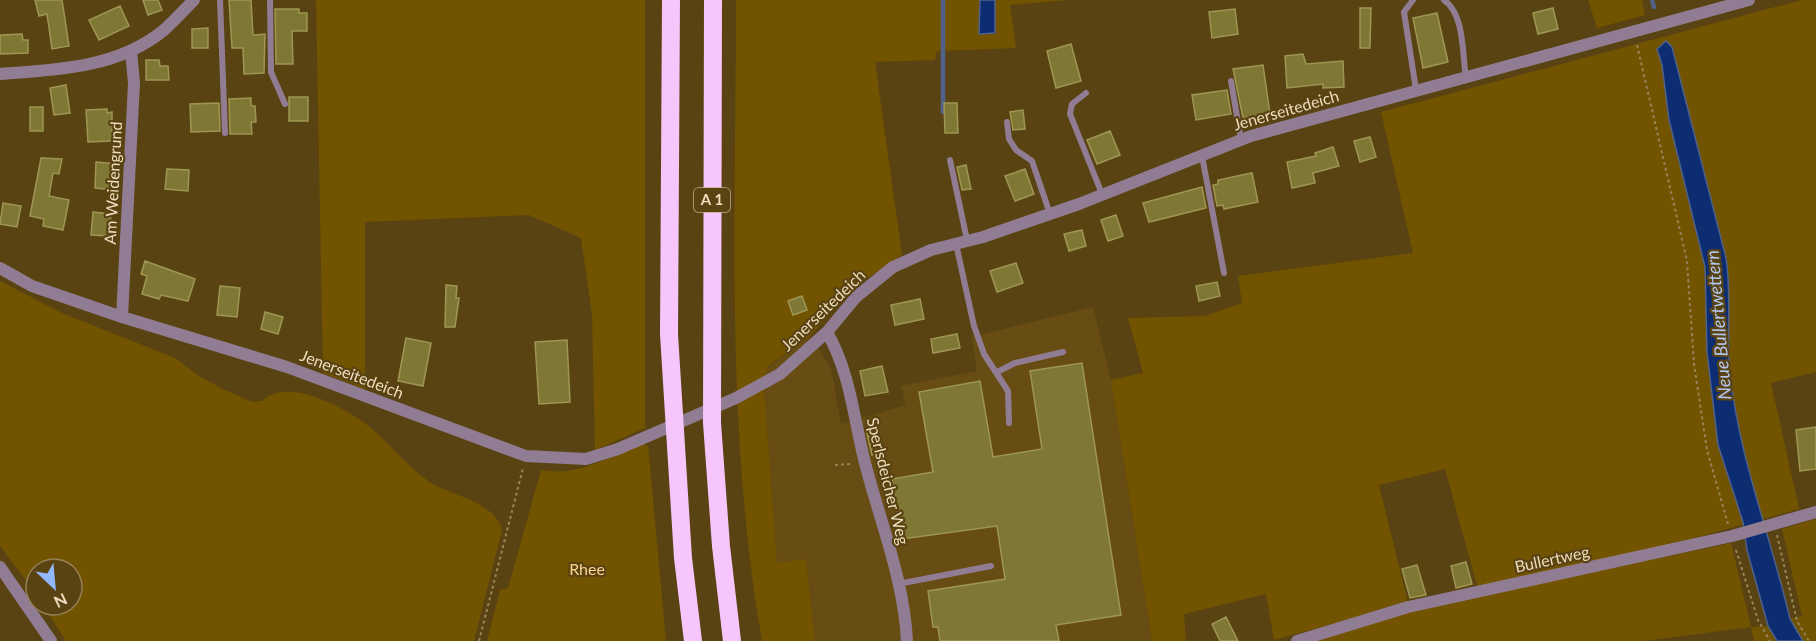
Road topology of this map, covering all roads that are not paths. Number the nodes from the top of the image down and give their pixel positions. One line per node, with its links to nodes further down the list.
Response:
1 (194, 0): 9 (street)
2 (220, 0): 17 (lane)
3 (270, 0): 15 (lane)
4 (671, 0): 36 (highway, A 1)
5 (713, 0): 37 (highway, A 1)
6 (1413, 0): 13 (lane)
7 (1444, 0): 11 (lane)
8 (1749, 0): 11 (street, Jenerseitedeich)
9 (131, 51): 10 (street); 26 (street, Am Weidengrund)
10 (0, 74)
11 (1466, 78): 13 (street, Jenerseitedeich)
12 (1231, 81): 18 (lane)
13 (1417, 91): 18 (street, Jenerseitedeich)
14 (1086, 93): 21 (lane)
15 (285, 104)
16 (1007, 122): 22 (lane)
17 (225, 133)
18 (1241, 140): 19 (street, Jenerseitedeich)
19 (1202, 155): 21 (street, Jenerseitedeich); 25 (lane)
20 (950, 160): 23 (lane)
21 (1102, 195): 22 (street, Jenerseitedeich)
22 (1050, 214): 23 (street, Jenerseitedeich)
23 (962, 242): 27 (street, Jenerseitedeich); 29 (lane)
24 (0, 268): 26 (street, Jenerseitedeich)
25 (1224, 273)
26 (122, 317): 27 (street, Jenerseitedeich)
27 (827, 332): 34 (street, Sperlsdeicher Weg)
28 (1063, 352): 29 (lane)
29 (997, 372): 30 (lane)
30 (1009, 423)
31 (1816, 512): 39 (street, Bullertweg)
32 (992, 566): 34 (lane)
33 (0, 567): 35 (street)
34 (898, 584): 38 (street, Sperlsdeicher Weg)
35 (51, 641)
36 (693, 641)
37 (732, 641)
38 (907, 641)
39 (1297, 641)

